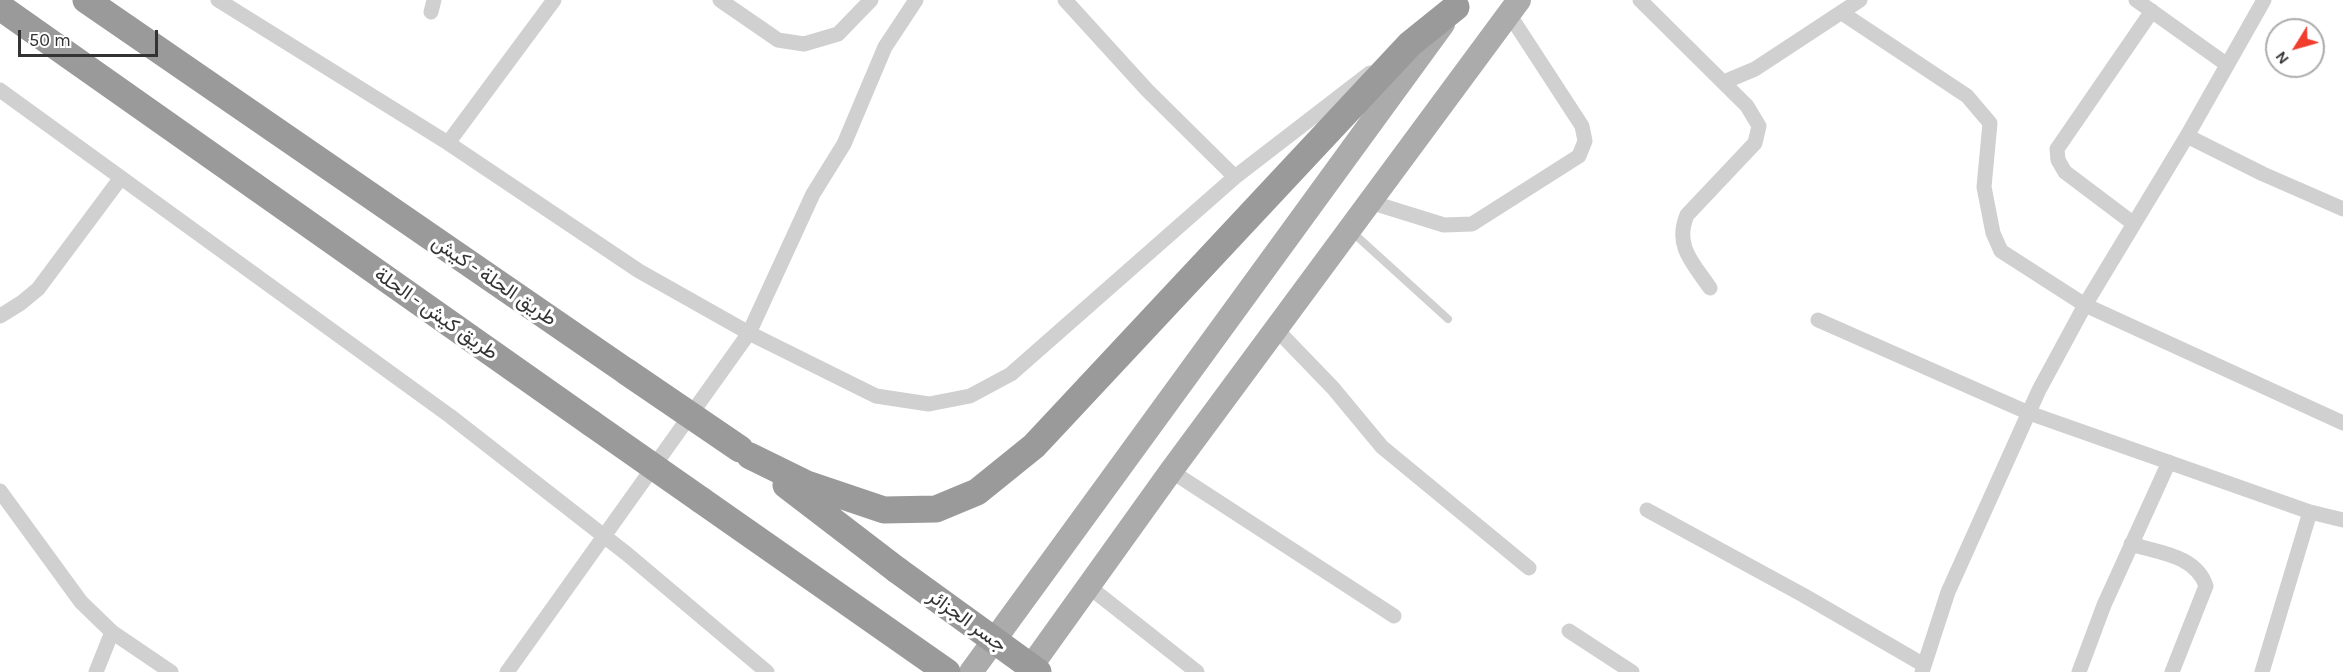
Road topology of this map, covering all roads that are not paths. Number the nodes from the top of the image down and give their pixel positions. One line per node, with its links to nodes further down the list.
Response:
1 (86, 0): 38 (highway, طريق الحلة - كيش, bridge)
2 (218, 0): 22 (street)
3 (554, 0): 22 (street)
4 (720, 0): 5 (street)
5 (871, 0)
6 (916, 0): 35 (street)
7 (1065, 0): 23 (street)
8 (1640, 0): 19 (street)
9 (1860, 0): 16 (street)
10 (2136, 0): 15 (street)
11 (2264, 0): 18 (street)
12 (1458, 4): 17 (highway); 59 (main road)
13 (0, 7): 58 (highway, طريق كيش - الحلة, bridge)
14 (1514, 7): 25 (main road); 25 (street)
15 (2152, 11): 18 (street); 27 (street)
16 (1842, 13): 19 (street); 30 (street)
17 (1410, 44): 23 (street); 38 (highway)
18 (2226, 64): 21 (street)
19 (1724, 82): 29 (street)
20 (0, 90): 24 (street)
21 (2187, 136): 26 (street); 27 (street)
22 (448, 143): 35 (street)
23 (1235, 177): 35 (street)
24 (120, 179): 31 (street); 45 (street)
25 (1370, 202): 28 (main road)
26 (2343, 209)
27 (2134, 224): 30 (street)
28 (1350, 230): 32 (lane); 34 (main road)
29 (1710, 288)
30 (2085, 305): 36 (street); 37 (street)
31 (0, 316)
32 (1448, 319)
33 (1818, 320): 36 (street)
34 (1277, 330): 40 (main road); 47 (street)
35 (748, 333): 45 (street)
36 (2029, 413): 39 (street); 53 (street)
37 (2343, 423)
38 (745, 453): 48 (highway, طريق الحلة - كيش)
39 (2169, 462): 43 (street); 46 (street)
40 (1171, 471): 49 (main road); 50 (street)
41 (0, 491): 52 (street)
42 (1647, 510): 53 (street)
43 (2310, 512): 44 (street); 66 (street)
44 (2343, 520)
45 (604, 536): 56 (street); 57 (street)
46 (2131, 544): 64 (street); 65 (street)
47 (1529, 568)
48 (897, 570): 61 (highway, جسر الجزائر, bridge)
49 (1088, 586): 60 (main road); 62 (street)
50 (1394, 616)
51 (1569, 631): 63 (street)
52 (112, 632): 54 (street); 55 (street)
53 (1923, 669)
54 (96, 672)
55 (171, 672)
56 (507, 672)
57 (767, 672)
58 (947, 672)
59 (971, 672)
60 (1027, 672)
61 (1038, 672)
62 (1197, 672)
63 (1632, 672)
64 (2079, 672)
65 (2172, 672)
66 (2262, 672)

